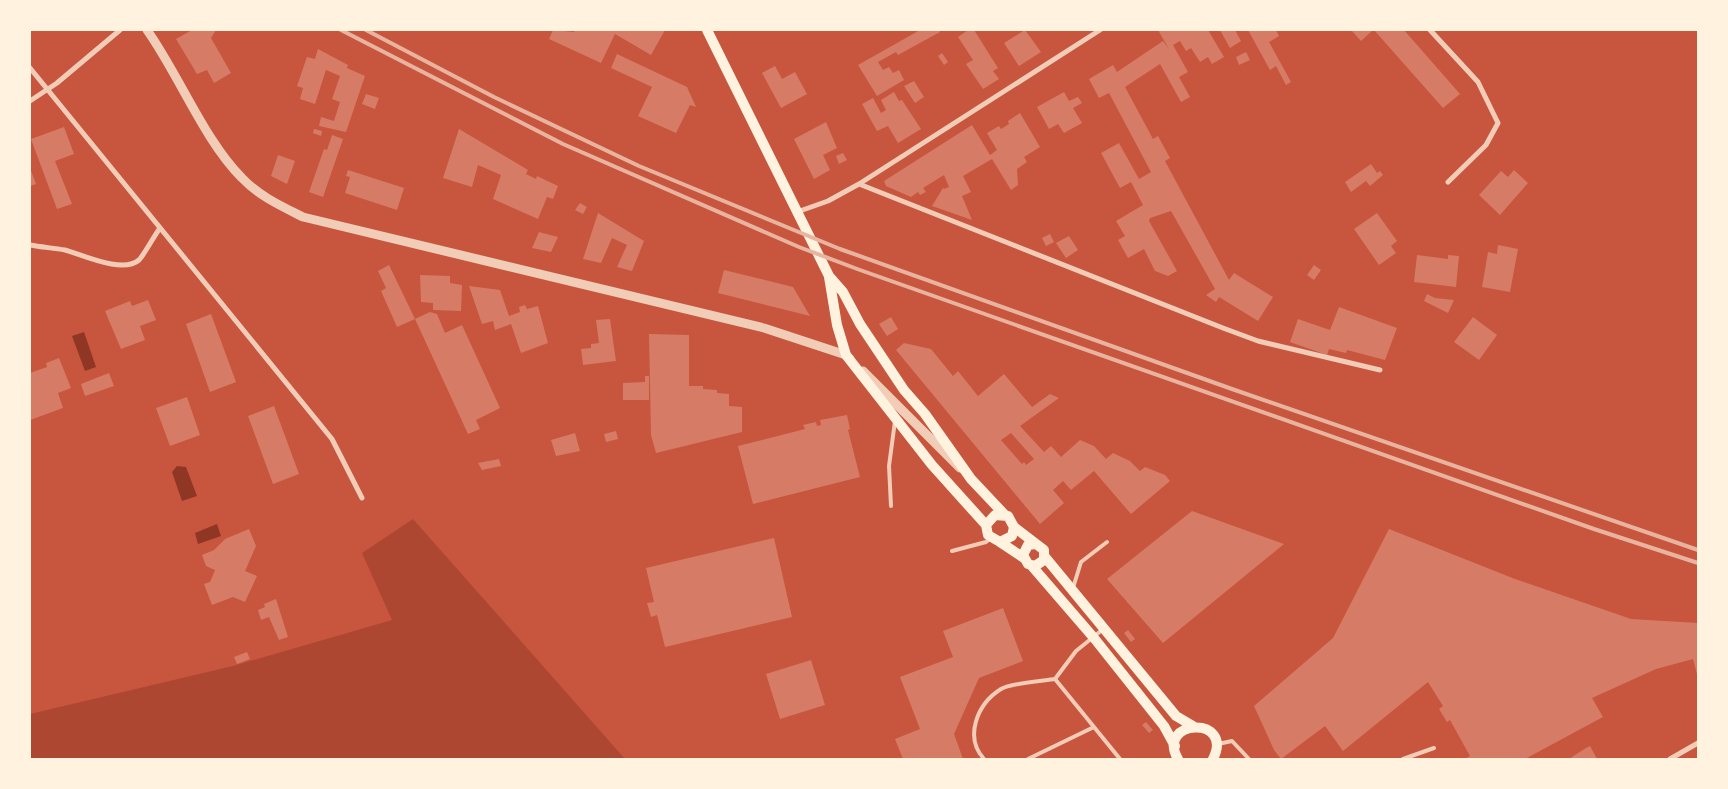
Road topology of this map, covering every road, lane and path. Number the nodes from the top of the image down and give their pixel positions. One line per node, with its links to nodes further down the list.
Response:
1 (120, 30): 7 (street)
2 (147, 30): 15 (street)
3 (707, 30): 11 (main road)
4 (1100, 30): 10 (street)
5 (1430, 30): 9 (street)
6 (30, 68): 7 (street)
7 (47, 90): 8 (street); 12 (street)
8 (30, 101)
9 (1448, 182)
10 (859, 184): 11 (street); 16 (street)
11 (796, 212): 14 (main road)
12 (160, 228): 13 (street); 19 (street)
13 (30, 245)
14 (829, 276): 15 (main road); 18 (main road)
15 (846, 355): 17 (main road); 18 (street)
16 (1380, 370)
17 (895, 419): 20 (lane); 22 (main road)
18 (971, 479): 21 (main road)
19 (362, 498)
20 (891, 506)
21 (1004, 514): 22 (main road); 23 (main road)
22 (986, 526): 24 (main road)
23 (1014, 527): 24 (main road); 26 (main road)
24 (995, 540): 27 (lane); 29 (main road)
25 (1107, 542): 30 (lane)
26 (1035, 544): 28 (main road); 29 (main road)
27 (952, 551)
28 (1045, 557): 29 (main road); 30 (main road)
29 (1028, 562): 32 (main road)
30 (1072, 591): 31 (main road)
31 (1104, 629): 32 (lane); 34 (main road)
32 (1094, 638): 33 (lane); 37 (main road)
33 (1054, 679): 35 (lane); 40 (lane)
34 (1193, 726): 37 (main road); 39 (main road)
35 (1094, 727): 41 (lane); 42 (lane)
36 (1698, 743): 46 (street)
37 (1175, 746): 43 (main road)
38 (1434, 748): 45 (lane)
39 (1217, 753): 44 (lane)
40 (984, 759)
41 (1028, 759)
42 (1120, 759)
43 (1178, 759)
44 (1249, 759)
45 (1404, 759)
46 (1670, 759)

